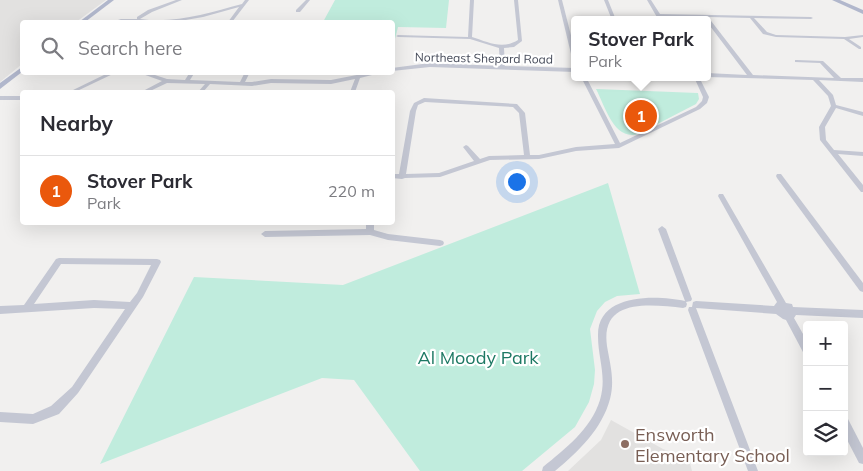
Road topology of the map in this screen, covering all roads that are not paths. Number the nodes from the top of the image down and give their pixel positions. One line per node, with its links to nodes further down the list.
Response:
1 (111, 0): 21 (main road)
2 (180, 0): 19 (street)
3 (247, 0): 11 (street)
4 (308, 0): 12 (street)
5 (472, 0): 31 (street)
6 (516, 0): 34 (street)
7 (560, 0): 33 (street)
8 (606, 0): 15 (street)
9 (649, 0): 14 (street)
10 (835, 0): 13 (main road)
11 (243, 5): 24 (street); 25 (street)
12 (298, 11)
13 (863, 12)
14 (658, 15): 16 (street)
15 (612, 16)
16 (705, 16)
17 (711, 16): 18 (street)
18 (751, 17): 20 (street); 32 (street)
19 (139, 18): 22 (street); 23 (street)
20 (811, 18)
21 (85, 20)
22 (126, 20)
23 (152, 20)
24 (180, 20)
25 (232, 20)
26 (711, 24): 47 (street)
27 (424, 29): 29 (street)
28 (398, 36): 29 (street)
29 (422, 36): 31 (street)
30 (863, 36): 32 (street)
31 (470, 38): 34 (street)
32 (845, 38): 35 (street)
33 (571, 45)
34 (501, 47): 37 (street)
35 (859, 48)
36 (797, 61): 50 (street)
37 (503, 68): 39 (street, Northeast Shepard Road); 40 (street, Northeast Shepard Road)
38 (20, 70): 59 (main road)
39 (395, 70)
40 (571, 70)
41 (109, 75): 60 (street)
42 (148, 75): 52 (street)
43 (191, 75): 55 (street)
44 (246, 75): 58 (street)
45 (370, 75): 48 (street)
46 (711, 75): 47 (street)
47 (751, 76): 49 (street)
48 (358, 78): 56 (street); 64 (street)
49 (815, 79): 50 (street); 67 (street)
50 (839, 79): 51 (street)
51 (863, 80)
52 (166, 81): 55 (street); 61 (street)
53 (586, 81): 69 (street)
54 (698, 81): 69 (street)
55 (186, 82): 57 (street)
56 (265, 82): 58 (street); 63 (street)
57 (208, 83): 58 (street); 62 (street)
58 (241, 84)
59 (0, 87)
60 (76, 90)
61 (149, 90)
62 (203, 90)
63 (260, 90)
64 (354, 90)
65 (0, 98): 66 (street)
66 (20, 98)
67 (834, 106): 68 (street); 71 (street)
68 (863, 114)
69 (619, 146): 73 (street)
70 (466, 147): 74 (street)
71 (832, 152): 72 (street); 78 (street)
72 (863, 154)
73 (527, 156): 74 (street); 77 (street)
74 (478, 161): 77 (street)
75 (395, 176): 77 (street)
76 (779, 176): 85 (street)
77 (402, 177)
78 (863, 190)
79 (721, 196): 89 (street)
80 (370, 225): 82 (street)
81 (662, 229): 86 (street)
82 (370, 232): 83 (street); 84 (street)
83 (265, 234)
84 (440, 243)
85 (863, 289)
86 (685, 302): 88 (street); 98 (street)
87 (132, 306): 90 (street); 90 (street); 95 (street)
88 (694, 307): 89 (street); 99 (street)
89 (780, 307): 92 (street)
90 (26, 309): 91 (street)
91 (0, 310)
92 (790, 313): 93 (street); 94 (street)
93 (863, 314)
94 (803, 342)
95 (0, 417)
96 (848, 430): 97 (street)
97 (863, 458)
98 (547, 471)
99 (753, 471)

